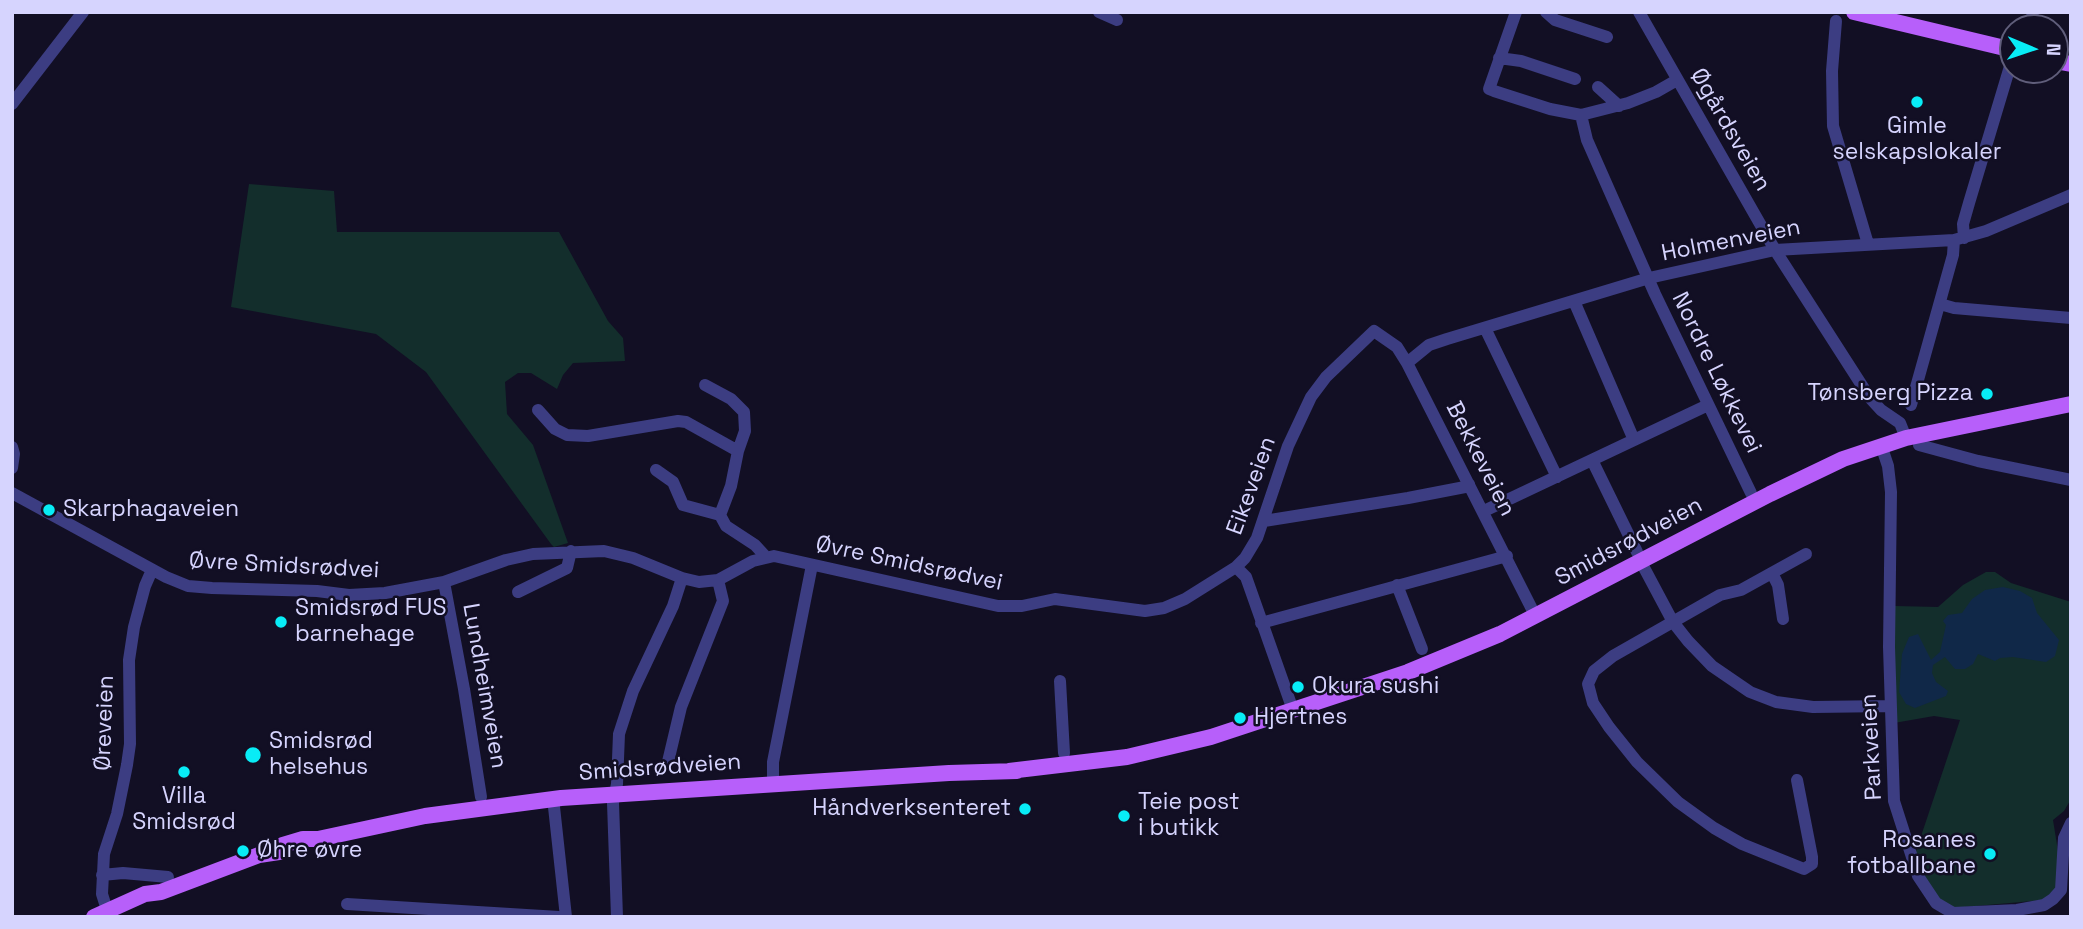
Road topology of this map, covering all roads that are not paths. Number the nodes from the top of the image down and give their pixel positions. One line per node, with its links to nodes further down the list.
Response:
1 (83, 12): 16 (street)
2 (1099, 12): 7 (street)
3 (1516, 12): 11 (street)
4 (1546, 12): 9 (street)
5 (1639, 12): 13 (street, Øgårdsveien)
6 (1854, 12): 10 (main road)
7 (1117, 20)
8 (1836, 21): 21 (street)
9 (1607, 37)
10 (1999, 53)
11 (1499, 58): 12 (street); 18 (street)
12 (1575, 79)
13 (1677, 80): 17 (street); 22 (street, Øgårdsveien)
14 (2004, 84): 20 (street)
15 (1598, 87): 17 (street)
16 (12, 104)
17 (1619, 106): 18 (street)
18 (1581, 115): 23 (street, Nordre Løkkevei)
19 (2071, 195): 20 (street, Holmenveien)
20 (1959, 239): 21 (street, Holmenveien); 25 (street)
21 (1868, 244): 22 (street, Holmenveien)
22 (1775, 250): 23 (street, Holmenveien); 36 (street, Øgårdsveien)
23 (1649, 278): 24 (street, Holmenveien); 32 (street, Nordre Løkkevei)
24 (1574, 301): 27 (street, Holmenveien); 35 (street)
25 (1940, 304): 26 (street); 33 (street)
26 (2071, 318)
27 (1485, 328): 29 (street, Holmenveien); 43 (street)
28 (1374, 331): 29 (street, Bekkeveien); 50 (street, Eikeveien)
29 (1407, 363): 45 (street, Bekkeveien)
30 (705, 385): 39 (street)
31 (2071, 404): 36 (main road, Smidsrødveien)
32 (1708, 405): 35 (street); 47 (street, Nordre Løkkevei)
33 (1911, 405)
34 (538, 410): 39 (street)
35 (1634, 440): 40 (street)
36 (1913, 442): 37 (main road, Smidsrødveien); 44 (street)
37 (1881, 445): 55 (main road, Smidsrødveien); 71 (street, Parkveien)
38 (12, 447): 41 (street)
39 (738, 451): 49 (street)
40 (1592, 460): 43 (street); 55 (street)
41 (12, 468)
42 (656, 470): 49 (street)
43 (1557, 477): 48 (street)
44 (2071, 480)
45 (1469, 484): 48 (street, Bekkeveien); 50 (street)
46 (12, 493): 58 (street, Øvre Smidsrødvei)
47 (1751, 493)
48 (1484, 512): 53 (street, Bekkeveien)
49 (720, 515): 54 (street)
50 (1264, 521): 57 (street, Eikeveien)
51 (571, 551): 60 (street, Øvre Smidsrødvei); 62 (street, Øvre Smidsrødvei); 64 (street)
52 (1806, 554): 59 (street)
53 (1507, 556): 63 (street); 65 (street, Bekkeveien)
54 (766, 557): 56 (street, Øvre Smidsrødvei); 61 (street, Øvre Smidsrødvei)
55 (1639, 557): 65 (main road, Smidsrødveien); 67 (street)
56 (812, 565): 57 (street, Øvre Smidsrødvei); 76 (street)
57 (1236, 567): 68 (street, Eikeveien)
58 (152, 570): 62 (street, Øvre Smidsrødvei); 81 (street, Øreveien)
59 (1772, 573): 66 (street); 67 (street)
60 (682, 579): 61 (street, Øvre Smidsrødvei); 77 (street)
61 (718, 580): 74 (street)
62 (444, 582): 78 (street, Lundheimveien)
63 (1397, 585): 68 (street); 69 (street)
64 (518, 592)
65 (1536, 617): 72 (main road, Smidsrødveien)
66 (1783, 619)
67 (1673, 622): 71 (street); 75 (street)
68 (1261, 623): 72 (street, Eikeveien)
69 (1422, 649)
70 (1060, 681): 73 (street)
71 (1890, 706): 83 (street, Parkveien)
72 (1293, 710): 76 (main road, Smidsrødveien)
73 (1064, 753)
74 (667, 766)
75 (1797, 780)
76 (773, 783): 77 (main road, Smidsrødveien)
77 (615, 793): 85 (main road, Smidsrødveien); 89 (street)
78 (481, 797)
79 (554, 807): 88 (street, Smidsrødveien)
80 (2071, 823): 83 (street)
81 (103, 877): 82 (street); 85 (street)
82 (168, 877)
83 (2066, 890)
84 (347, 904): 86 (street)
85 (109, 914)
86 (457, 914): 87 (street)
87 (559, 917)
88 (566, 917)
89 (617, 917)

